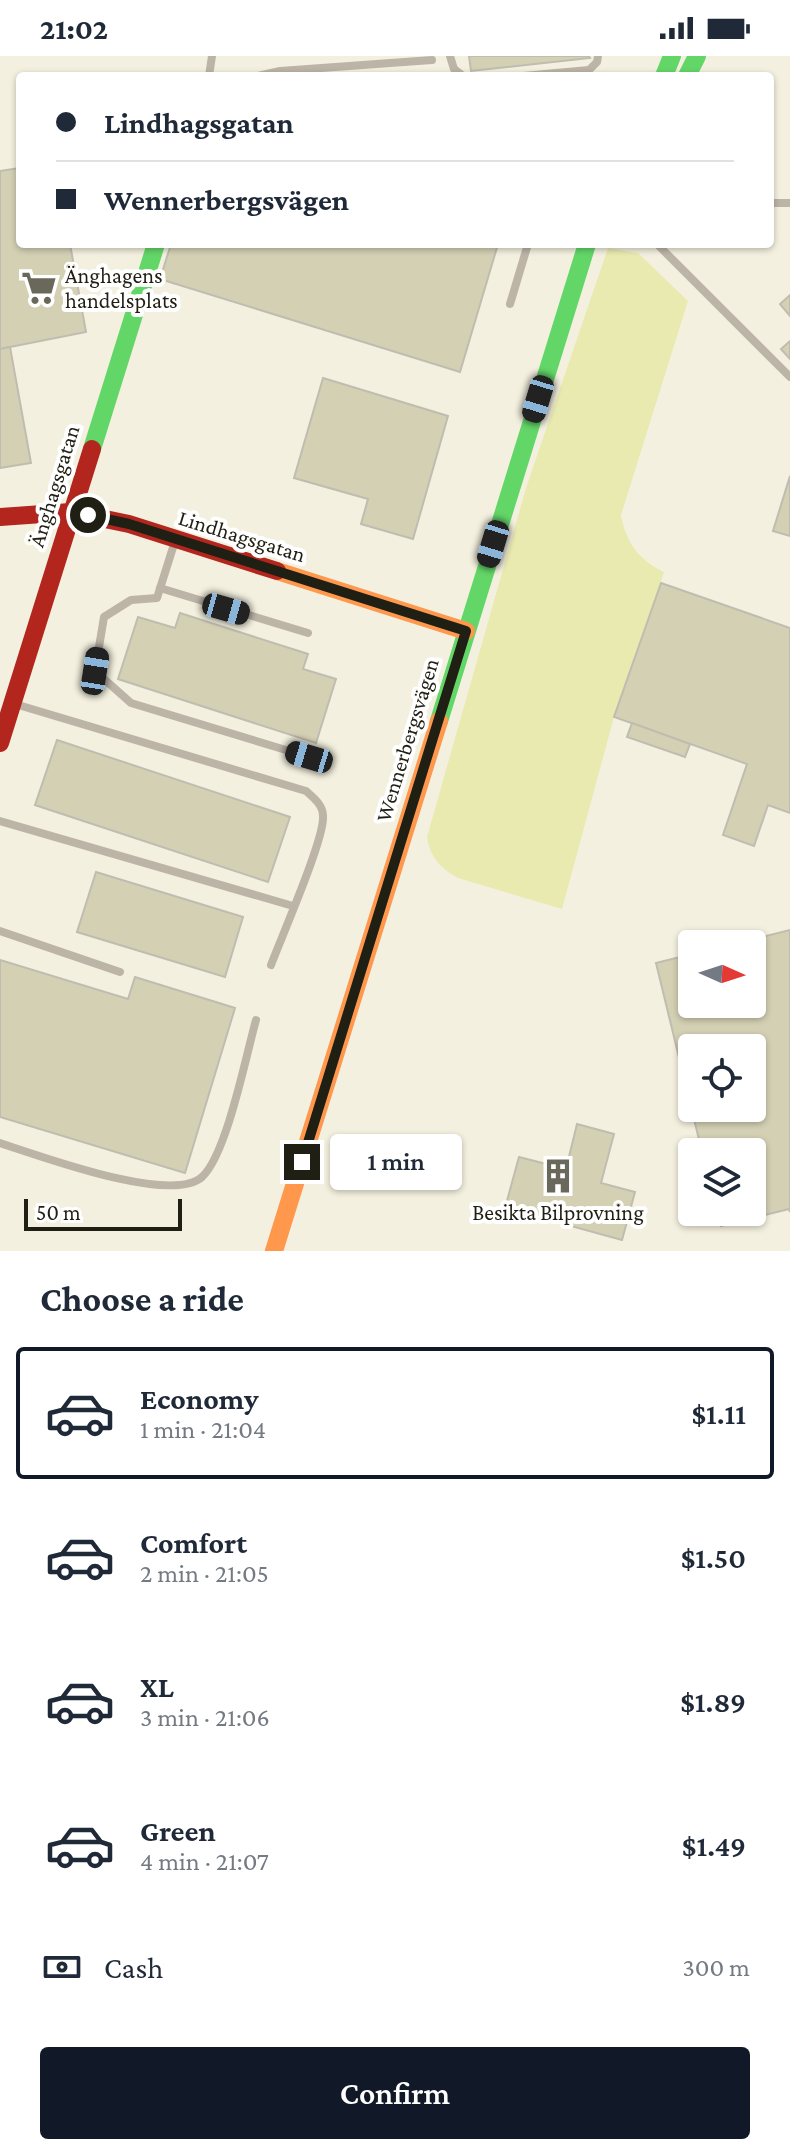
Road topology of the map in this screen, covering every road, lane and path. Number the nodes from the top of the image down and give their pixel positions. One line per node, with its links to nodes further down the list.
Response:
1 (598, 56): 4 (lane)
2 (432, 60): 3 (lane)
3 (276, 72)
4 (567, 72)
5 (155, 248): 11 (street, Änghagsgatan)
6 (527, 248): 9 (lane)
7 (586, 248): 15 (street, Wennerbergsvägen)
8 (661, 248): 10 (lane)
9 (510, 304)
10 (790, 377)
11 (71, 512): 12 (street, Lindhagsgatan); 13 (street, Lindhagsgatan); 17 (street, Änghagsgatan)
12 (0, 517)
13 (175, 540): 14 (lane); 15 (street, Lindhagsgatan)
14 (160, 588): 16 (lane); 19 (lane)
15 (466, 631): 27 (street, Wennerbergsvägen)
16 (308, 633)
17 (11, 703): 18 (street, Änghagsgatan); 21 (lane)
18 (0, 743)
19 (309, 757)
20 (0, 821): 21 (lane)
21 (293, 906): 23 (lane)
22 (0, 931): 24 (lane)
23 (271, 965)
24 (120, 972)
25 (256, 1020): 26 (lane)
26 (0, 1143)
27 (274, 1251)

